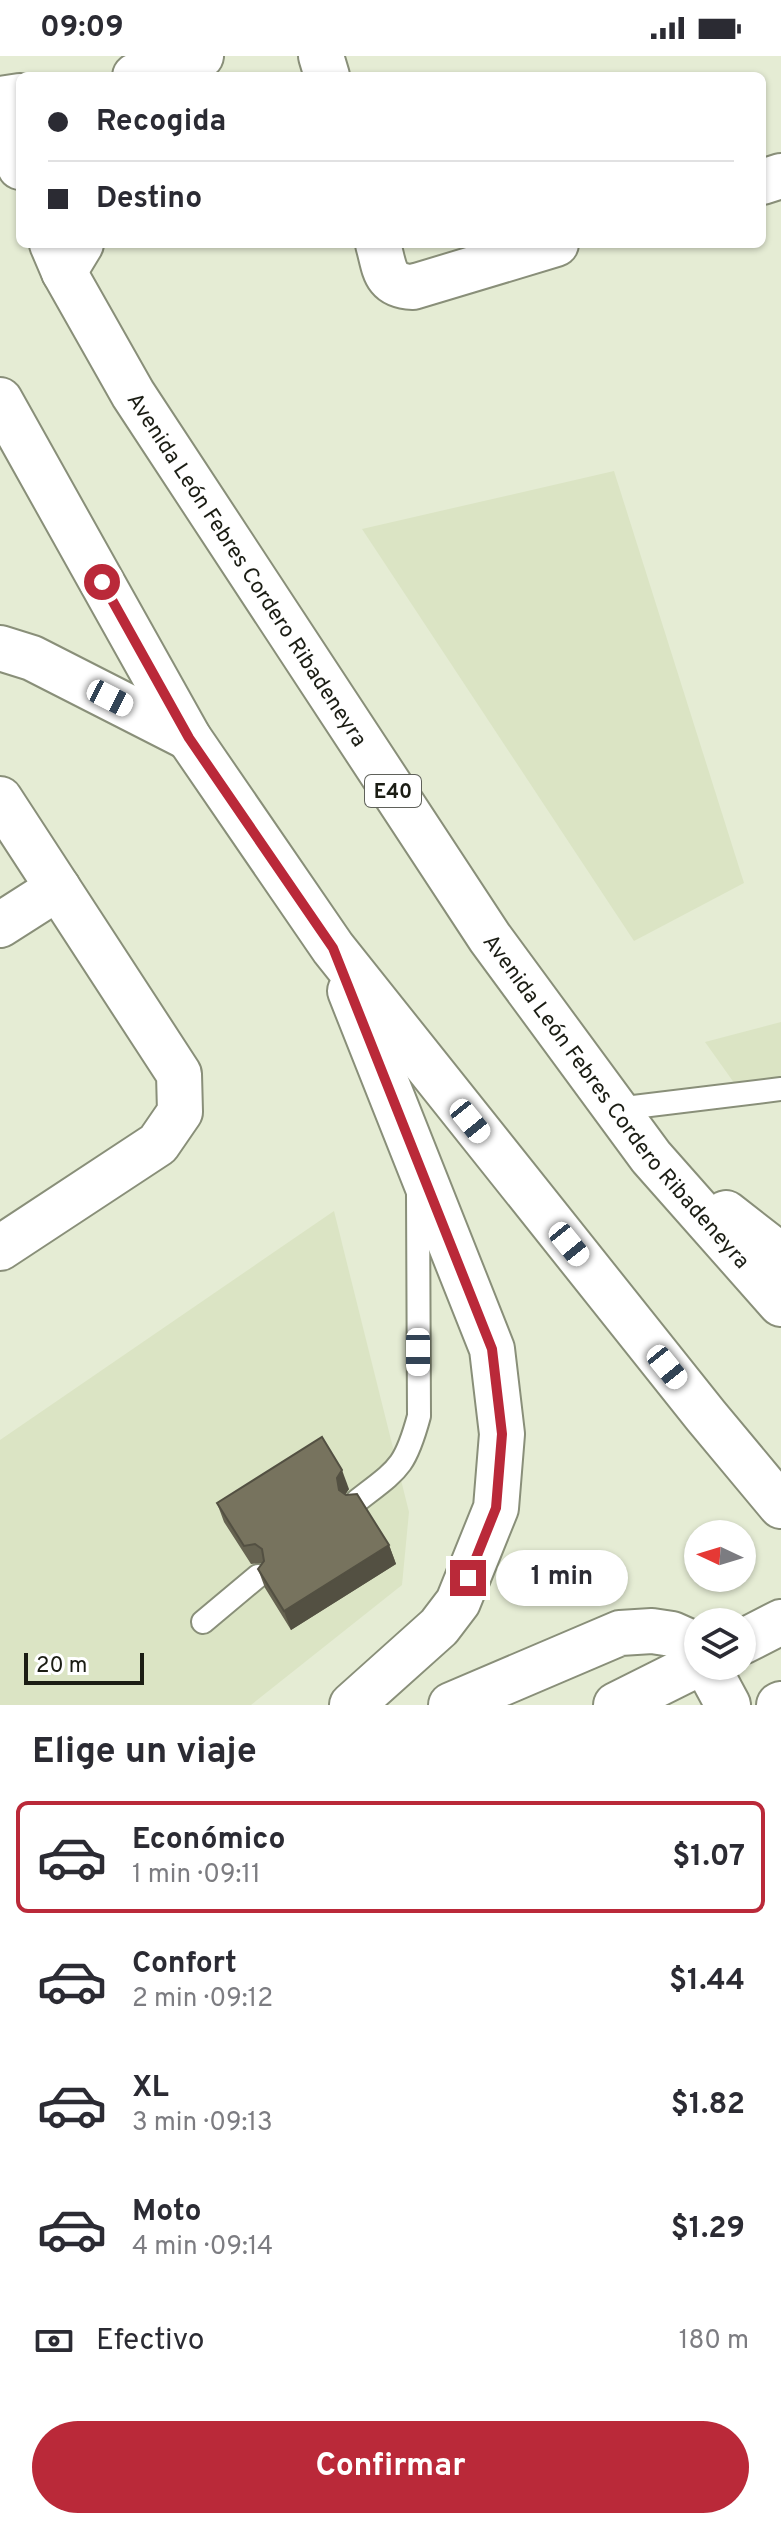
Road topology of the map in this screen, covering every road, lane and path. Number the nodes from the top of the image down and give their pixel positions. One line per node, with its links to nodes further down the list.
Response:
1 (201, 56): 3 (main road)
2 (209, 56): 4 (main road)
3 (148, 72)
4 (195, 72)
5 (0, 120): 6 (main road)
6 (16, 158)
7 (379, 248): 8 (main road)
8 (543, 248)
9 (66, 253): 18 (main road, Avenida León Febres Cordero Ribadeneyra / E40)
10 (0, 400): 12 (main road)
11 (0, 648): 12 (main road)
12 (189, 738): 16 (main road)
13 (0, 799): 14 (main road)
14 (58, 888): 15 (main road); 21 (main road)
15 (0, 925)
16 (333, 948): 20 (main road); 25 (main road)
17 (781, 1089): 18 (lane)
18 (617, 1109): 19 (main road, Avenida León Febres Cordero Ribadeneyra / E40)
19 (651, 1157): 22 (main road); 23 (main road, Avenida León Febres Cordero Ribadeneyra / E40)
20 (418, 1161): 24 (lane); 33 (main road)
21 (0, 1248)
22 (781, 1256)
23 (781, 1304)
24 (357, 1501)
25 (781, 1506)
26 (258, 1576): 27 (lane)
27 (203, 1622)
28 (781, 1622): 29 (main road)
29 (756, 1635)
30 (684, 1639): 34 (main road)
31 (684, 1671): 35 (main road)
32 (715, 1680): 36 (main road)
33 (352, 1705)
34 (451, 1705)
35 (616, 1705)
36 (728, 1705)

